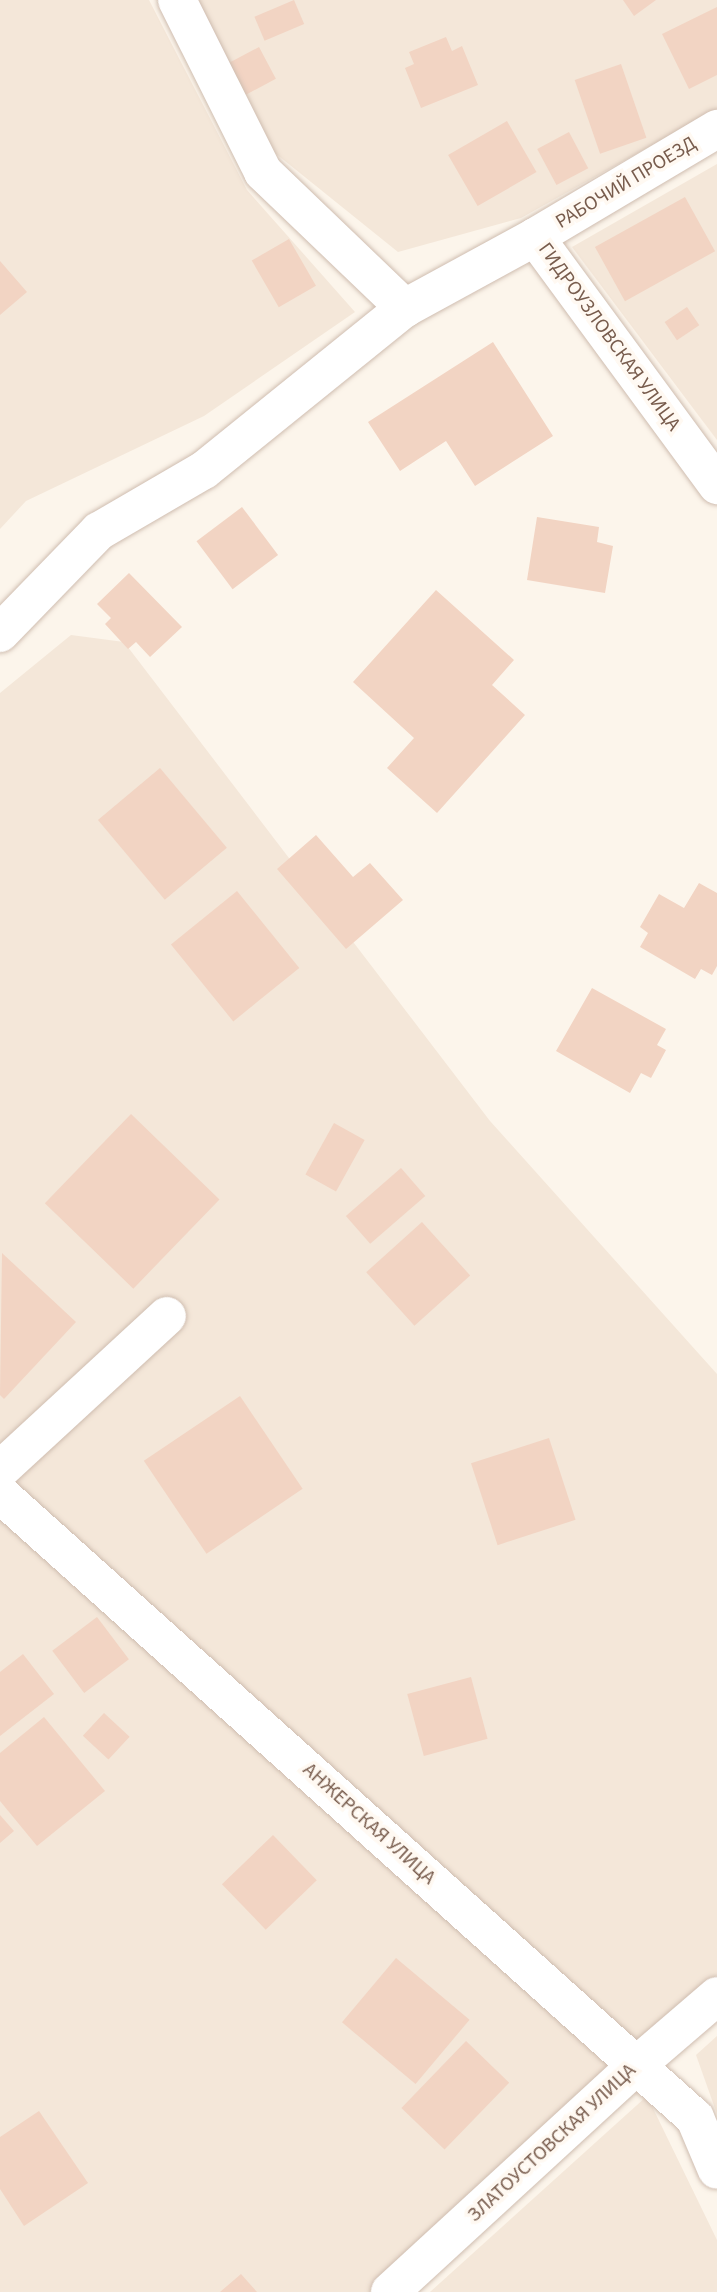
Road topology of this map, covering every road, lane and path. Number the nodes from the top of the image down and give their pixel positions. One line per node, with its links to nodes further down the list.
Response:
1 (177, 0): 4 (street)
2 (717, 129): 3 (street, РАБОЧИЙ ПРОЕЗД)
3 (535, 237): 4 (street, ГИДРОУЗЛОВСКАЯ УЛИЦА); 5 (street, ГИДРОУЗЛОВСКАЯ УЛИЦА)
4 (405, 308): 6 (street, ГИДРОУЗЛОВСКАЯ УЛИЦА)
5 (717, 485)
6 (0, 633)
7 (167, 1316): 8 (street)
8 (0, 1470)
9 (0, 1494): 11 (street, АНЖЕРСКАЯ УЛИЦА)
10 (717, 1996): 11 (street, ЗЛАТОУСТОВСКАЯ УЛИЦА)
11 (638, 2064): 12 (street, АНЖЕРСКАЯ УЛИЦА); 13 (street, ЗЛАТОУСТОВСКАЯ УЛИЦА)
12 (717, 2170)
13 (390, 2292)

